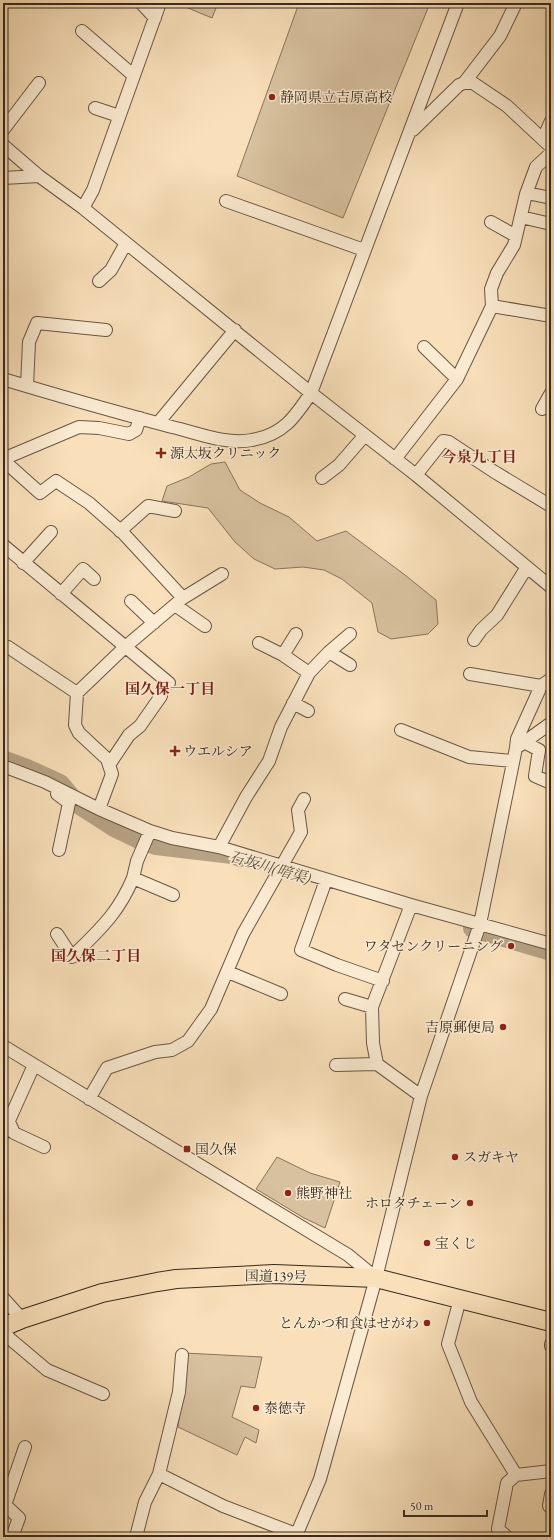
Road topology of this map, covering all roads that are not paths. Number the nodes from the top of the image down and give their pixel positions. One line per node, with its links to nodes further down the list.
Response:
1 (141, 3): 5 (street)
2 (160, 3): 5 (street)
3 (458, 3): 14 (street)
4 (516, 3): 9 (street)
5 (155, 18): 7 (street)
6 (82, 31): 7 (street)
7 (133, 75): 11 (street)
8 (40, 83): 13 (street)
9 (464, 83): 14 (street); 15 (street)
10 (95, 108): 11 (street)
11 (119, 116): 23 (street)
12 (551, 121): 15 (street)
13 (3, 130)
14 (410, 132): 29 (street)
15 (547, 143)
16 (3, 145): 18 (street)
17 (551, 153): 20 (street)
18 (39, 176): 19 (street); 23 (street)
19 (3, 178)
20 (527, 193): 21 (street); 24 (street)
21 (551, 198)
22 (226, 201): 29 (street)
23 (83, 208): 28 (street)
24 (521, 217): 26 (street); 27 (street)
25 (491, 222): 27 (street)
26 (551, 224)
27 (516, 236): 31 (street)
28 (126, 243): 30 (street); 34 (street)
29 (364, 250): 39 (street)
30 (99, 281)
31 (492, 306): 32 (street); 37 (street)
32 (551, 316)
33 (106, 330): 38 (street)
34 (235, 330): 39 (street); 43 (street)
35 (424, 347): 37 (street)
36 (3, 379): 38 (street)
37 (458, 379): 45 (street)
38 (27, 386): 42 (street)
39 (311, 393): 43 (street); 44 (street)
40 (551, 393): 41 (street)
41 (542, 409)
42 (140, 418): 43 (street); 46 (street)
43 (158, 423)
44 (365, 435): 45 (street); 48 (street)
45 (395, 459): 47 (street)
46 (3, 460): 51 (street)
47 (416, 475): 49 (street); 55 (street)
48 (322, 478)
49 (551, 506)
50 (174, 511): 51 (street)
51 (120, 531): 61 (street)
52 (51, 532): 54 (street)
53 (3, 545): 54 (street)
54 (24, 563): 59 (street)
55 (527, 567): 58 (street); 66 (street)
56 (222, 574): 61 (street)
57 (94, 579): 59 (street)
58 (551, 587)
59 (61, 594): 69 (street)
60 (131, 601): 62 (street)
61 (179, 601): 62 (street); 63 (street)
62 (154, 623): 69 (street)
63 (205, 626)
64 (296, 634): 71 (street)
65 (350, 634): 70 (street)
66 (474, 640)
67 (259, 643): 71 (street)
68 (8, 647): 77 (street)
69 (125, 647): 76 (street); 77 (street)
70 (329, 652): 72 (street); 73 (street)
71 (283, 655): 73 (street)
72 (350, 665)
73 (309, 673): 79 (street)
74 (470, 674): 75 (street)
75 (546, 682): 83 (street)
76 (169, 683)
77 (77, 693): 85 (street)
78 (161, 696): 85 (street)
79 (293, 703): 80 (street); 92 (street)
80 (308, 711)
81 (551, 723): 83 (street)
82 (401, 730): 84 (street)
83 (520, 745): 84 (street); 87 (street)
84 (513, 761): 99 (street)
85 (109, 765): 90 (street)
86 (3, 766): 88 (street)
87 (551, 783)
88 (60, 793): 90 (street); 93 (street)
89 (304, 799): 94 (street)
90 (99, 809): 91 (street)
91 (150, 831): 92 (street); 95 (street)
92 (219, 847): 94 (street)
93 (59, 850)
94 (280, 871): 96 (street); 102 (street)
95 (133, 878): 97 (street); 100 (street)
96 (325, 883): 98 (street); 103 (street)
97 (173, 895)
98 (409, 909): 99 (street); 103 (street)
99 (479, 929): 101 (street); 111 (street)
100 (56, 934)
101 (551, 944)
102 (228, 972): 104 (street); 112 (street)
103 (383, 981): 106 (street)
104 (281, 994)
105 (345, 999): 106 (street)
106 (372, 1007): 108 (street)
107 (3, 1046): 109 (street)
108 (377, 1064): 110 (street); 111 (street)
109 (34, 1065): 112 (street); 113 (street)
110 (336, 1065)
111 (421, 1096): 116 (street)
112 (89, 1099): 116 (street)
113 (8, 1122): 114 (street); 115 (street)
114 (3, 1134)
115 (44, 1147)
116 (376, 1278): 118 (highway, 国道139号); 119 (highway, 国道139号); 128 (street)
117 (3, 1298): 119 (street)
118 (460, 1299): 120 (highway, 国道139号); 127 (street)
119 (22, 1319): 121 (highway, 国道139号)
120 (551, 1322)
121 (3, 1328): 123 (street)
122 (182, 1355): 126 (street)
123 (103, 1394)
124 (25, 1447): 129 (street)
125 (551, 1471): 127 (street)
126 (159, 1474): 128 (street); 130 (street)
127 (516, 1475): 131 (street)
128 (295, 1536)
129 (12, 1537)
130 (137, 1537)
131 (507, 1537)

